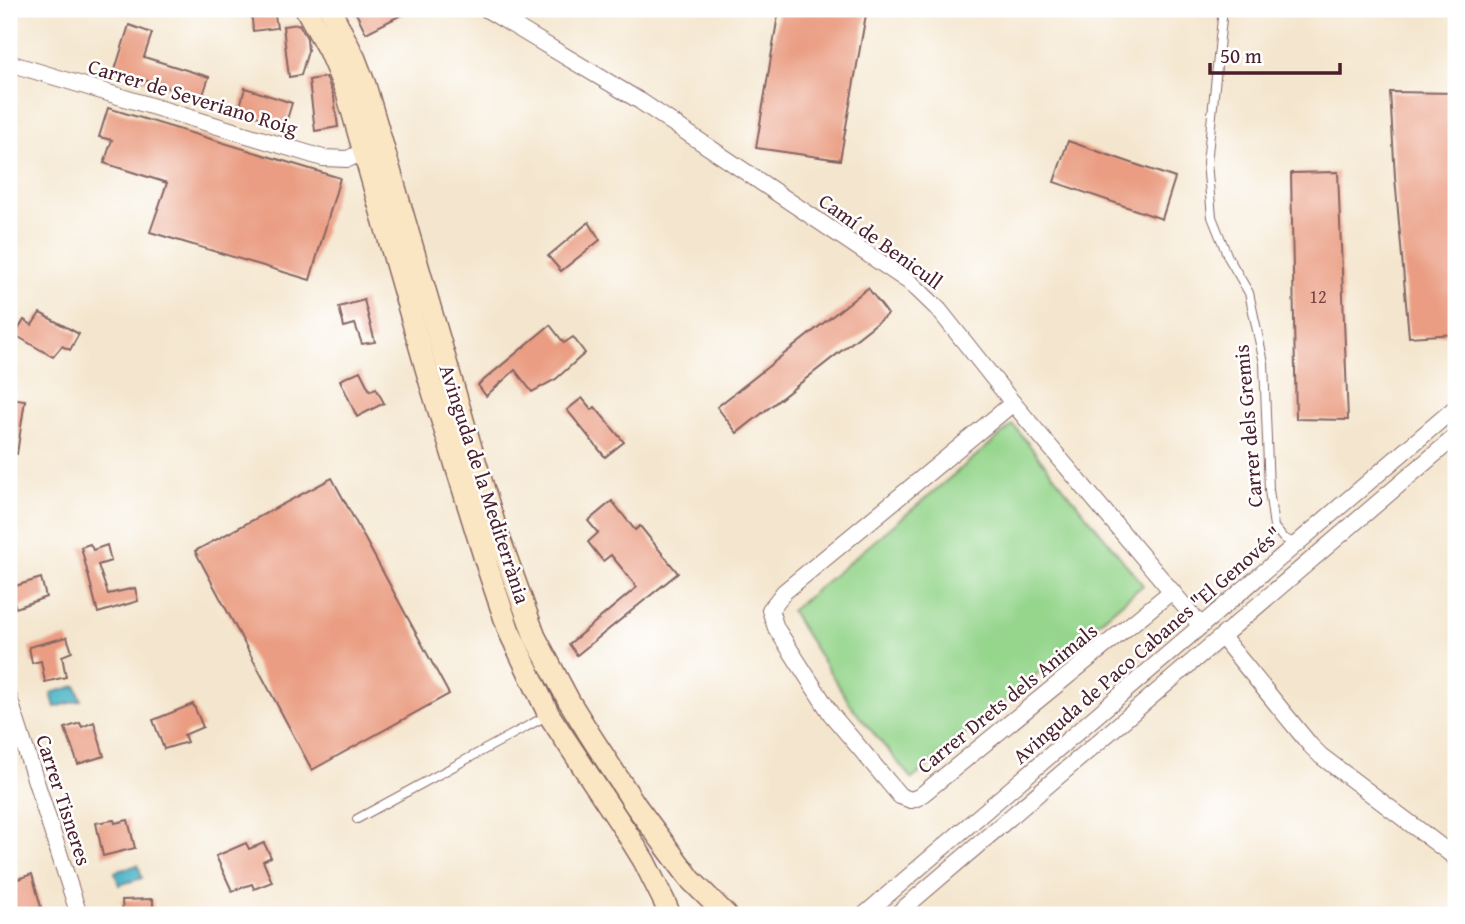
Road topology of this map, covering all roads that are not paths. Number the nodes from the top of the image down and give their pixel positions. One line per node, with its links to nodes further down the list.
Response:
1 (306, 9): 6 (main road, Avinguda de la Mediterrània)
2 (330, 9): 20 (main road, Avinguda de la Mediterrània)
3 (486, 9): 7 (street, Camí de Benicull)
4 (1223, 9): 10 (lane, Carrer dels Gremis)
5 (9, 63): 6 (street, Carrer de Severiano Roig)
6 (364, 151): 15 (main road, Avinguda de la Mediterrània)
7 (1013, 403): 11 (street, Camí de Benicull); 11 (street, Carrer Drets dels Animals)
8 (1456, 407): 10 (street, Avinguda de Paco Cabanes "El Genovés")
9 (1456, 436): 13 (street, Avinguda de Paco Cabanes "El Genovés")
10 (1297, 544): 12 (street, Avinguda de Paco Cabanes "El Genovés")
11 (1172, 591): 12 (street, Camí de Benicull)
12 (1201, 626): 21 (street, Avinguda de Paco Cabanes "El Genovés")
13 (1222, 637): 17 (street); 22 (street, Avinguda de Paco Cabanes "El Genovés")
14 (9, 698): 18 (street, Carrer Tisneres)
15 (549, 715): 16 (lane); 19 (main road, Avinguda de la Mediterrània)
16 (357, 819)
17 (1456, 858)
18 (79, 915)
19 (670, 915)
20 (726, 915)
21 (864, 915)
22 (896, 915)

